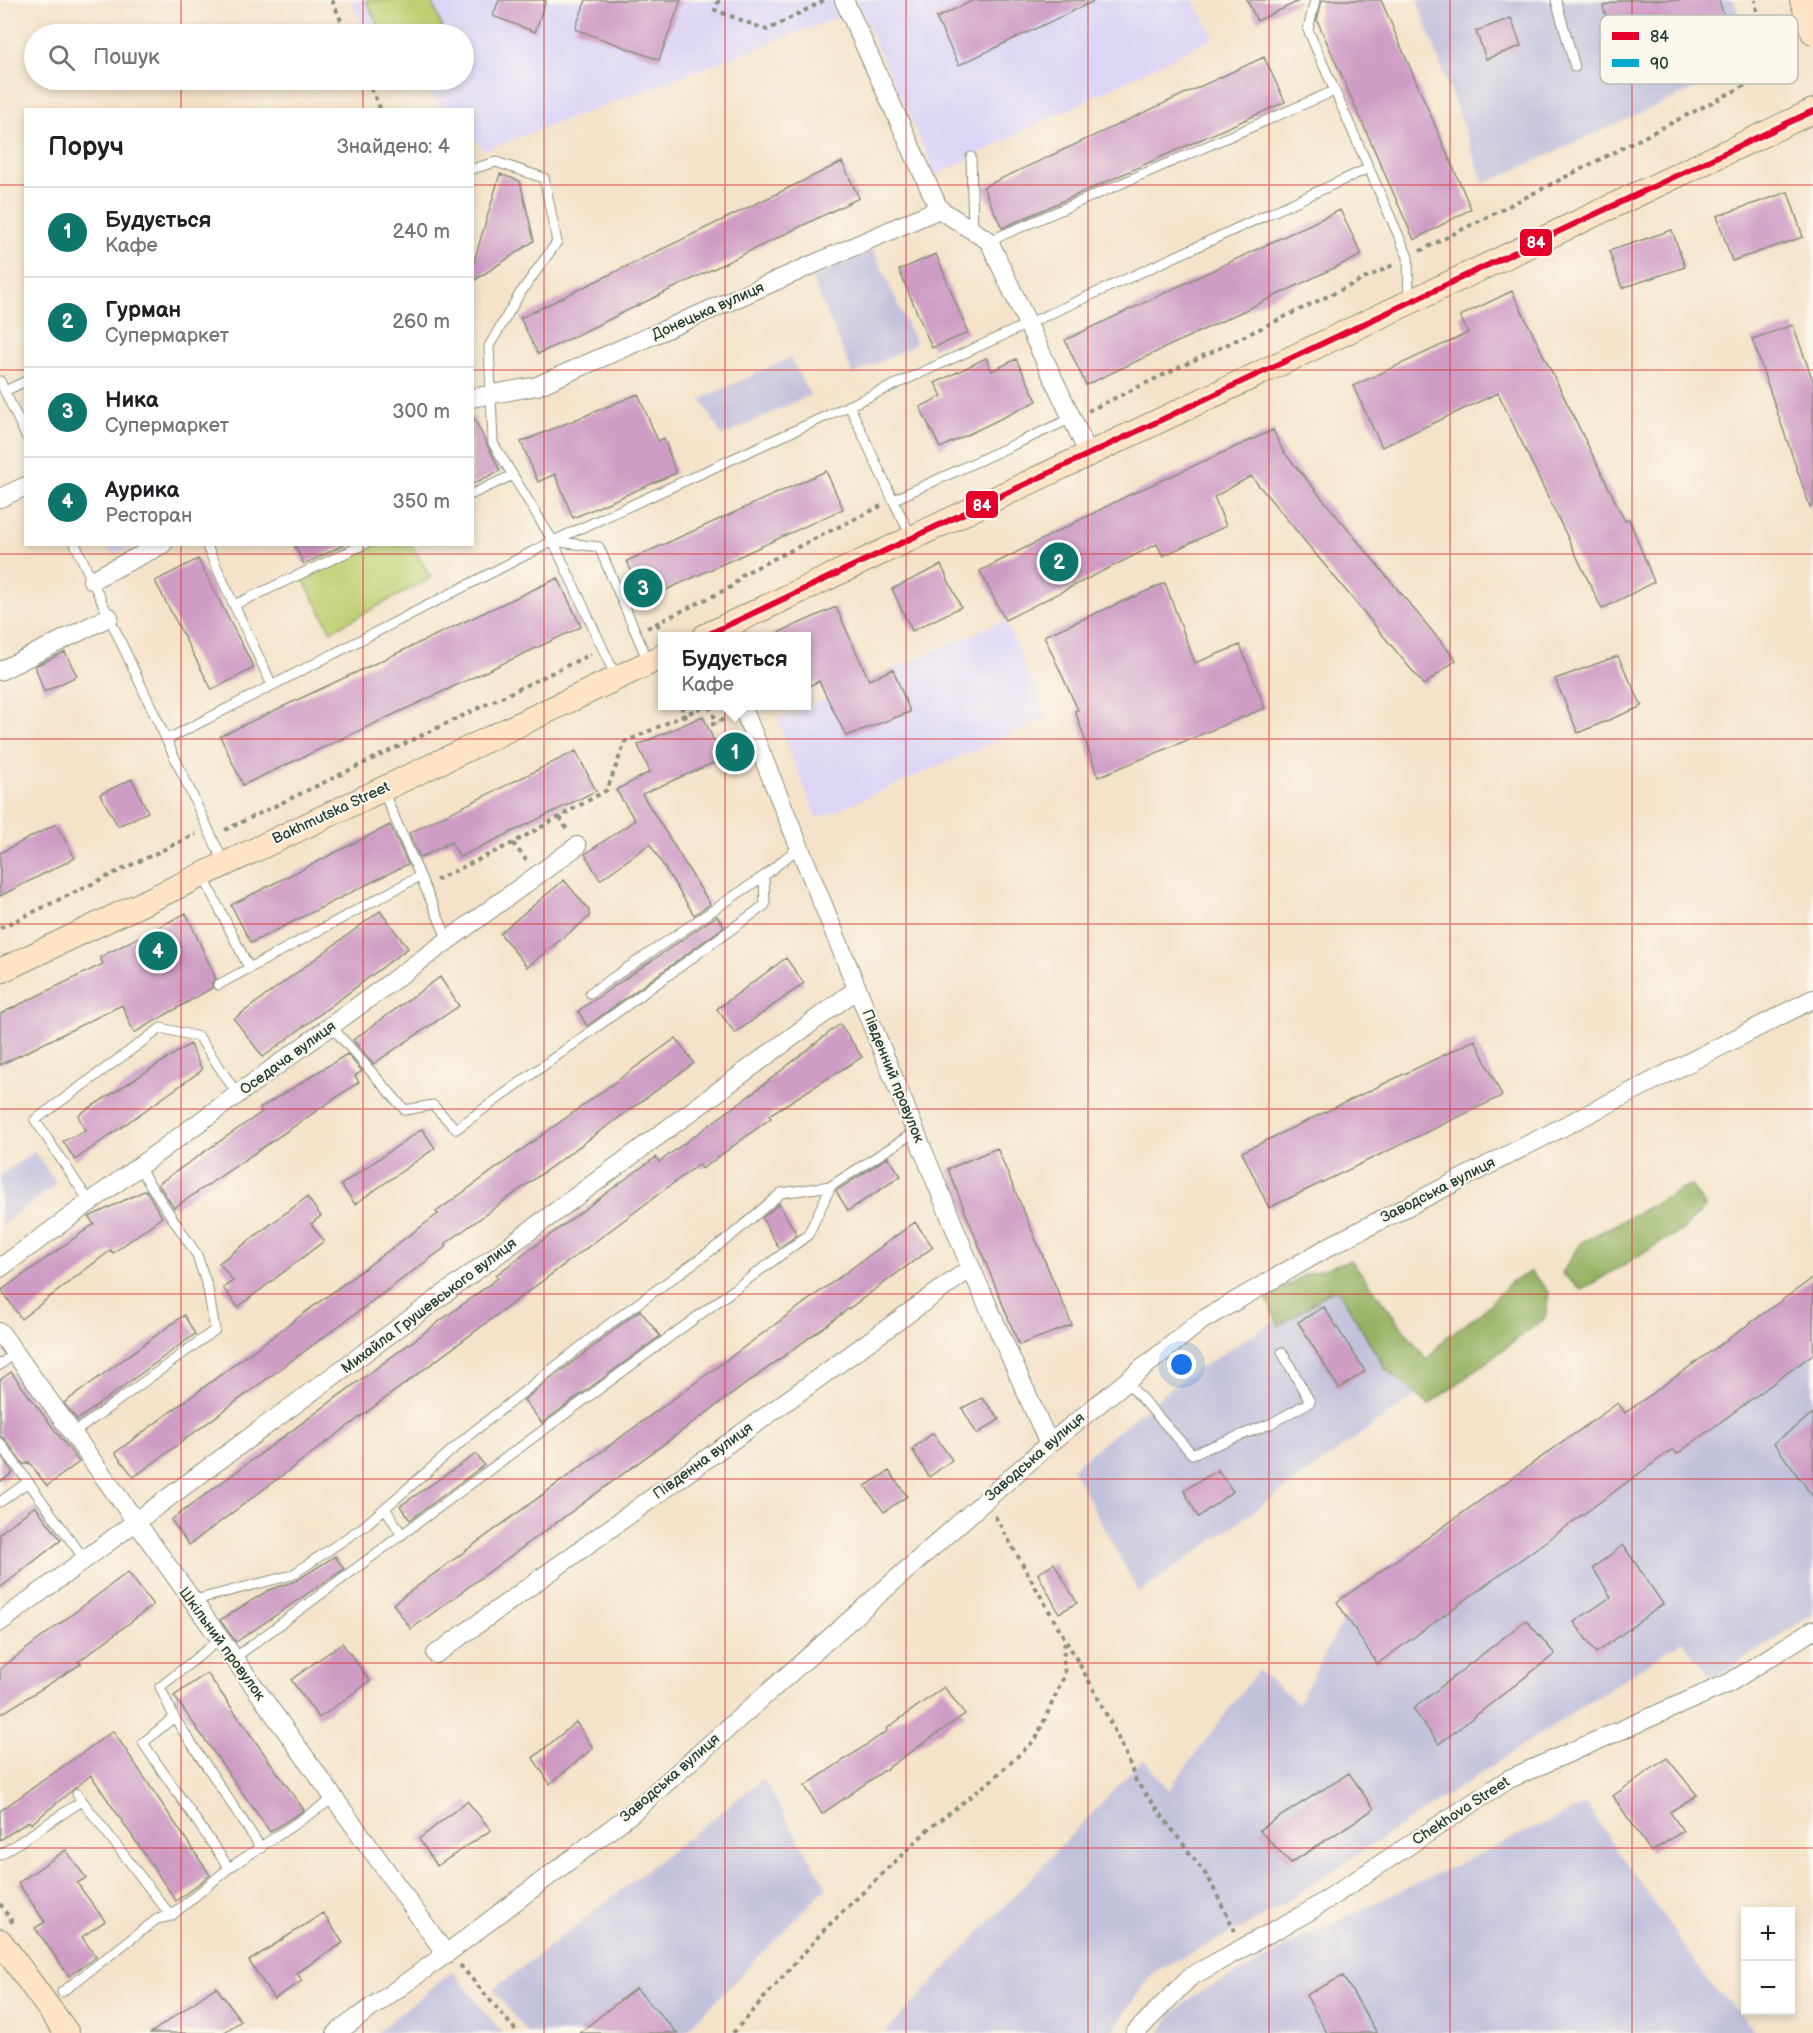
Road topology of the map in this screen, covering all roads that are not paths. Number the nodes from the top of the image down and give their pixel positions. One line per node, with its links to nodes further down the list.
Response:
1 (844, 0): 10 (street)
2 (1315, 0): 5 (lane)
3 (1556, 0): 4 (lane)
4 (1575, 66)
5 (1334, 91): 9 (lane); 12 (lane)
6 (1813, 111): 13 (street)
7 (970, 157): 11 (lane)
8 (474, 168): 18 (lane)
9 (1369, 168): 13 (lane); 14 (lane)
10 (939, 209): 11 (street); 18 (street, Донецька вулиця)
11 (973, 231): 12 (street)
12 (989, 241): 14 (street)
13 (1409, 304): 23 (street)
14 (1028, 324): 20 (lane); 21 (street)
15 (0, 381): 17 (lane)
16 (24, 382): 17 (lane)
17 (5, 391): 22 (lane)
18 (491, 394): 19 (street, Донецька вулиця); 24 (lane)
19 (474, 398)
20 (849, 405): 28 (lane); 30 (lane)
21 (1072, 418): 23 (street); 28 (lane)
22 (24, 432)
23 (1089, 455): 29 (street)
24 (513, 476): 26 (lane); 30 (lane)
25 (24, 487): 27 (street)
26 (474, 493)
27 (0, 498)
28 (893, 500): 29 (lane)
29 (912, 538): 38 (street)
30 (552, 541): 39 (lane); 41 (lane); 42 (lane)
31 (76, 546): 35 (lane)
32 (159, 546): 35 (street)
33 (207, 546): 36 (lane)
34 (361, 546): 36 (lane)
35 (92, 580): 37 (lane)
36 (234, 605): 42 (lane)
37 (109, 617): 40 (street); 44 (lane)
38 (716, 632)
39 (656, 659): 41 (street, Bakhmutska Street)
40 (0, 671)
41 (616, 678): 45 (street, Bakhmutska Street)
42 (272, 685): 44 (lane)
43 (744, 710): 47 (street, Південний провулок)
44 (166, 740): 48 (lane)
45 (382, 789): 48 (street, Bakhmutska Street); 51 (lane)
46 (577, 846): 52 (street, Оседача вулиця)
47 (799, 847): 50 (lane); 56 (street, Південний провулок)
48 (224, 864): 49 (street, Bakhmutska Street)
49 (202, 874): 53 (lane); 54 (street, Bakhmutska Street)
50 (764, 876): 57 (lane); 59 (lane)
51 (422, 880): 52 (lane); 53 (lane)
52 (448, 940): 59 (street, Оседача вулиця)
53 (249, 968): 55 (lane)
54 (0, 972)
55 (218, 985)
56 (857, 988): 61 (street, Південний провулок); 78 (street, Михайла Грушевського вулиця)
57 (590, 993)
58 (1813, 999): 71 (street, Заводська вулиця)
59 (331, 1026): 60 (street, Оседача вулиця)
60 (238, 1095): 62 (street, Оседача вулиця); 64 (lane)
61 (915, 1132): 63 (lane); 66 (street, Південний провулок)
62 (139, 1168): 64 (street, Оседача вулиця); 72 (lane)
63 (831, 1186): 77 (lane); 79 (lane)
64 (91, 1204): 65 (street, Оседача вулиця)
65 (0, 1268)
66 (970, 1268): 74 (street, Південний провулок); 85 (street, Південна вулиця)
67 (0, 1332): 69 (street, Шкільний провулок)
68 (1282, 1352): 71 (lane)
69 (14, 1353): 70 (lane); 72 (street, Шкільний провулок)
70 (0, 1365)
71 (1125, 1380): 74 (street, Заводська вулиця)
72 (72, 1434): 78 (street, Шкільний провулок)
73 (0, 1443): 75 (lane)
74 (1049, 1444): 94 (street, Заводська вулиця)
75 (28, 1482): 76 (lane); 80 (lane)
76 (0, 1502)
77 (386, 1508): 79 (lane); 81 (lane)
78 (135, 1524): 80 (street, Михайла Грушевського вулиця); 81 (street, Шкільний провулок)
79 (402, 1535): 86 (lane)
80 (86, 1561): 82 (street, Михайла Грушевського вулиця)
81 (191, 1601): 84 (street, Шкільний провулок)
82 (0, 1622)
83 (1813, 1630): 98 (street, Chekhova Street)
84 (219, 1640): 86 (street, Шкільний провулок); 87 (lane)
85 (436, 1654)
86 (233, 1659): 88 (street, Шкільний провулок)
87 (174, 1717): 89 (lane); 91 (lane)
88 (334, 1798): 89 (lane); 94 (street, Шкільний провулок)
89 (261, 1848): 91 (lane)
90 (0, 1855): 92 (lane)
91 (229, 1868): 92 (lane)
92 (171, 1916): 95 (lane)
93 (0, 1941): 96 (street)
94 (448, 1953): 97 (street, Заводська вулиця)
95 (62, 1992)
96 (67, 2033)
97 (336, 2033)
98 (1135, 2033)

